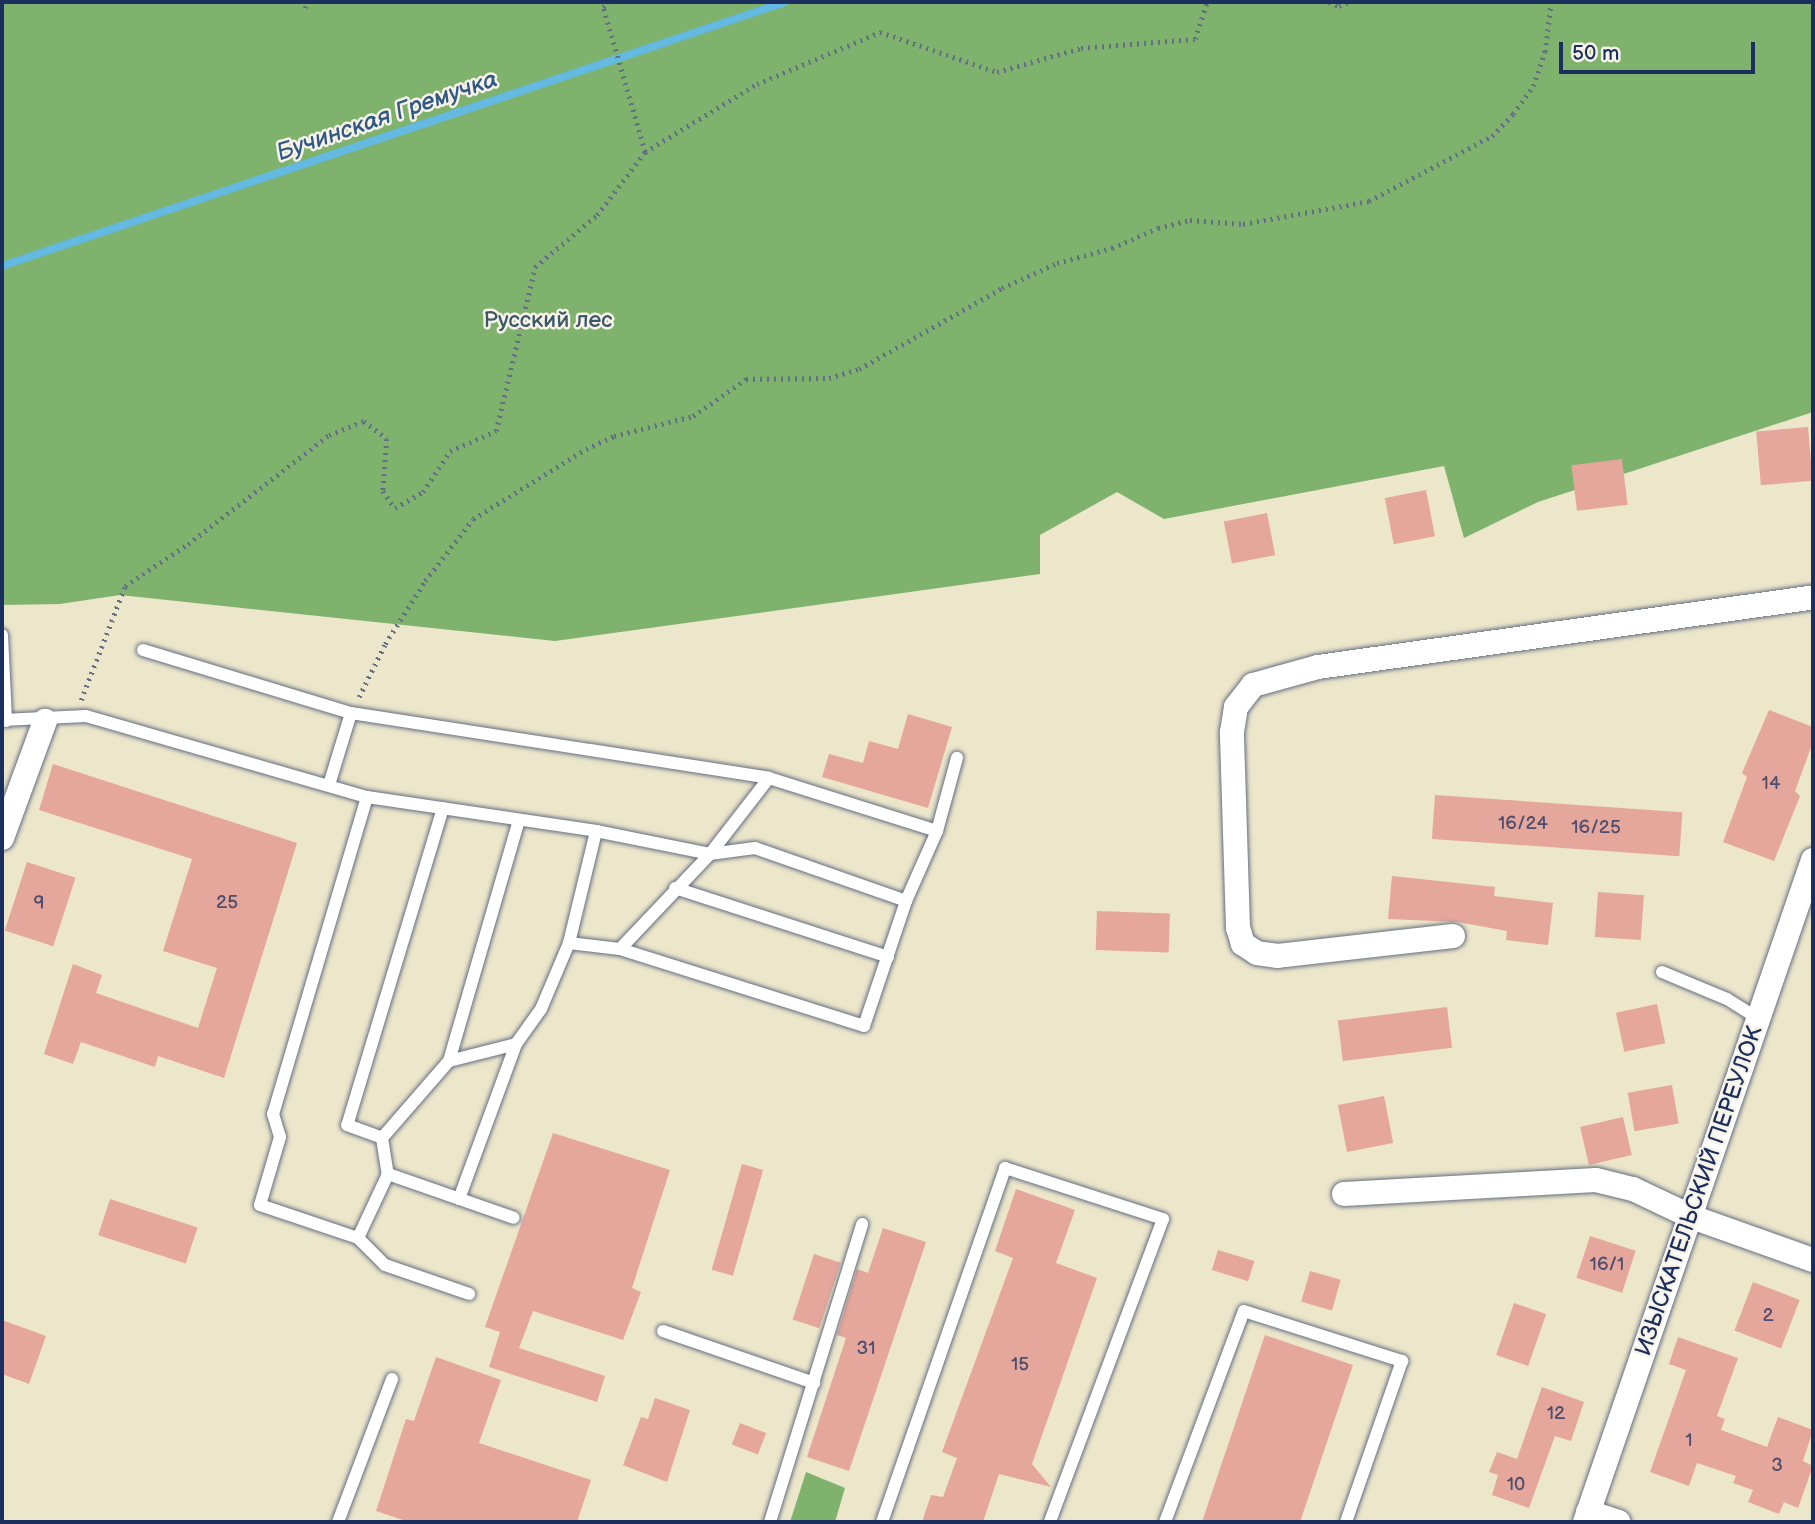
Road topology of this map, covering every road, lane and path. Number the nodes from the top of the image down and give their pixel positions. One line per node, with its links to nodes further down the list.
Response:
1 (307, 2): 7 (path)
2 (609, 2): 8 (path)
3 (1207, 2): 8 (path)
4 (1329, 2): 5 (path)
5 (1348, 2)
6 (1551, 2): 12 (path)
7 (305, 8)
8 (645, 152): 13 (path)
9 (1813, 597): 30 (street)
10 (2, 635): 14 (lane)
11 (143, 650): 12 (lane)
12 (351, 713): 17 (lane); 18 (lane)
13 (75, 718): 15 (lane); 18 (lane)
14 (4, 720): 15 (lane)
15 (45, 721): 24 (street)
16 (957, 758): 23 (lane)
17 (769, 778): 23 (lane); 25 (lane)
18 (329, 785): 19 (lane)
19 (367, 797): 20 (lane); 45 (lane)
20 (443, 808): 21 (lane); 38 (lane)
21 (519, 820): 22 (lane); 37 (lane)
22 (596, 831): 25 (lane); 31 (lane)
23 (937, 831): 28 (lane)
24 (2, 838)
25 (710, 854): 27 (lane); 28 (lane)
26 (1813, 860): 29 (street, ИЗЫСКАТЕЛЬСКИЙ ПЕРЕУЛОК)
27 (675, 888): 32 (lane); 33 (lane)
28 (906, 901): 33 (lane)
29 (1804, 919): 35 (street, ИЗЫСКАТЕЛЬСКИЙ ПЕРЕУЛОК)
30 (1453, 936)
31 (569, 943): 32 (lane); 36 (lane)
32 (620, 949): 33 (lane)
33 (888, 957)
34 (1662, 972): 35 (lane)
35 (1758, 1018): 42 (street, ИЗЫСКАТЕЛЬСКИЙ ПЕРЕУЛОК)
36 (516, 1044): 37 (lane); 41 (lane)
37 (449, 1061): 38 (lane)
38 (382, 1138): 39 (lane)
39 (388, 1174): 41 (lane); 45 (lane)
40 (1344, 1194): 42 (street)
41 (460, 1199): 43 (lane)
42 (1692, 1217): 46 (street); 51 (street, ИЗЫСКАТЕЛЬСКИЙ ПЕРЕУЛОК)
43 (514, 1218)
44 (862, 1224): 50 (lane)
45 (358, 1238): 47 (lane)
46 (1813, 1260)
47 (469, 1294)
48 (663, 1331): 50 (lane)
49 (392, 1379): 52 (lane)
50 (814, 1383): 53 (lane)
51 (1586, 1517): 58 (street)
52 (338, 1522)
53 (770, 1522)
54 (882, 1522): 55 (lane)
55 (1050, 1522)
56 (1165, 1522): 57 (lane)
57 (1346, 1522)
58 (1618, 1522)

